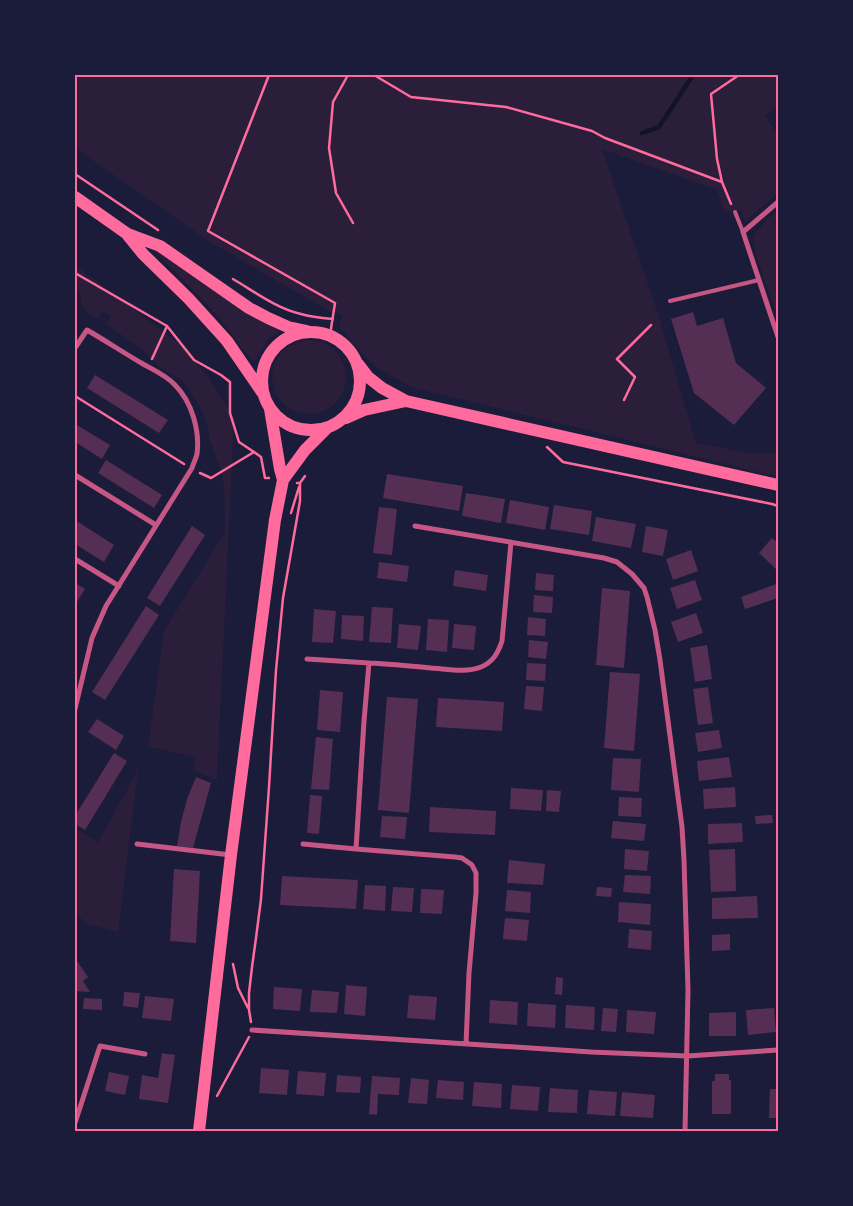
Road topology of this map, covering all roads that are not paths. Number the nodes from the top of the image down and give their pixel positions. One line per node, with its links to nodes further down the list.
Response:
1 (75, 197): 5 (main road)
2 (778, 202): 4 (street)
3 (735, 212): 4 (lane)
4 (742, 232): 6 (street)
5 (126, 233): 8 (main road); 13 (main road)
6 (759, 280): 7 (lane); 9 (street)
7 (670, 302)
8 (310, 332): 11 (main road); 13 (main road)
9 (778, 337)
10 (75, 348): 19 (street)
11 (358, 364): 12 (main road); 14 (main road)
12 (406, 400): 14 (main road); 18 (main road)
13 (267, 402): 15 (main road); 17 (main road)
14 (343, 419): 15 (main road)
15 (328, 428): 17 (main road)
16 (75, 475): 19 (street)
17 (283, 480): 30 (main road)
18 (776, 485)
19 (156, 525): 23 (street)
20 (415, 526): 21 (street)
21 (511, 542): 25 (street); 35 (street)
22 (75, 559): 23 (street)
23 (119, 586): 26 (street)
24 (307, 659): 25 (street)
25 (370, 662): 29 (street)
26 (75, 709)
27 (137, 844): 30 (street)
28 (303, 844): 29 (street)
29 (356, 849): 32 (street)
30 (231, 855): 37 (main road)
31 (252, 1030): 32 (street)
32 (466, 1044): 35 (street)
33 (778, 1050): 35 (street)
34 (145, 1054): 36 (street)
35 (687, 1056): 38 (street)
36 (75, 1123)
37 (199, 1131)
38 (685, 1131)

